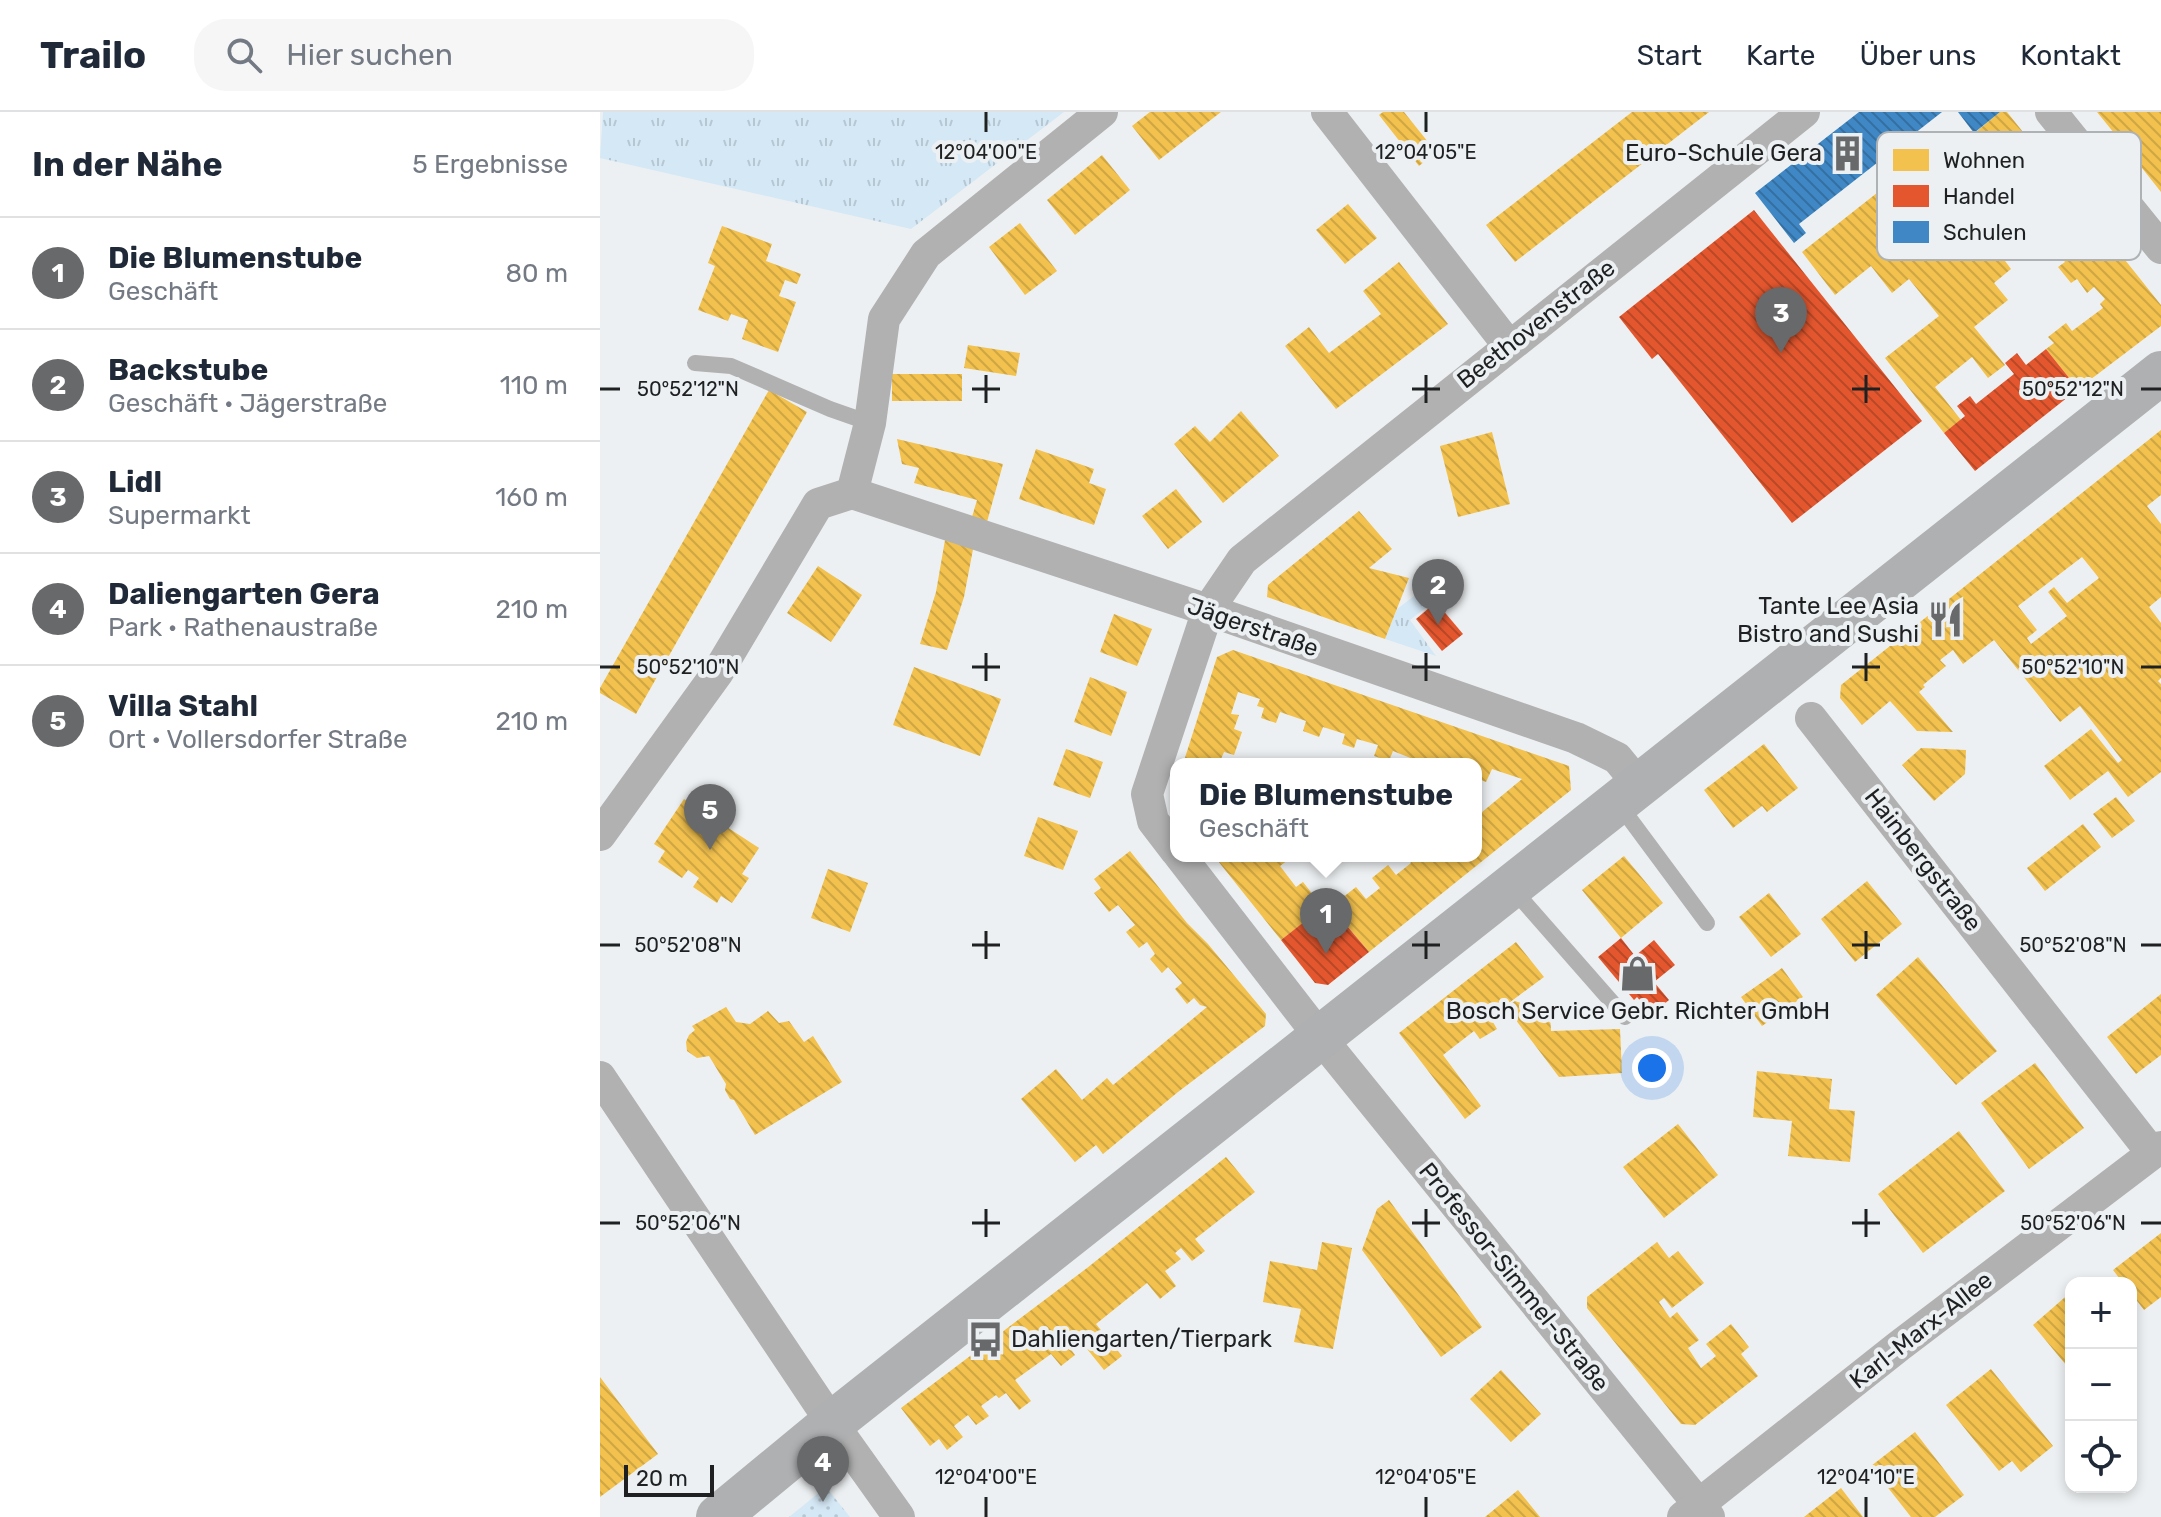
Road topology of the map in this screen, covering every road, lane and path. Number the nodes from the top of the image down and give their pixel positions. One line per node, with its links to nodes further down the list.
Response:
1 (1102, 112): 11 (street)
2 (1327, 112): 8 (street)
3 (1804, 112): 8 (street, Beethovenstraße)
4 (2051, 112): 5 (street)
5 (2067, 132)
6 (2141, 223): 7 (street)
7 (2161, 248)
8 (1509, 346): 13 (street, Beethovenstraße)
9 (695, 363): 11 (lane)
10 (2161, 373): 15 (main road)
11 (870, 423): 12 (street)
12 (852, 493): 13 (street, Jägerstraße); 16 (street)
13 (1208, 610): 15 (street, Jägerstraße); 17 (street, Beethovenstraße)
14 (1811, 718): 24 (street, Hainbergstraße)
15 (1628, 794): 19 (main road); 20 (lane)
16 (600, 835)
17 (1170, 843)
18 (1185, 862): 22 (street, Professor-Simmel-Straße)
19 (1510, 886): 21 (lane); 22 (main road)
20 (1707, 923)
21 (1625, 1017)
22 (1320, 1037): 25 (main road); 26 (street, Professor-Simmel-Straße)
23 (600, 1077): 25 (street)
24 (2157, 1150): 26 (street, Karl-Marx-Allee)
25 (832, 1423): 27 (main road); 28 (street)
26 (1697, 1513)
27 (721, 1515)
28 (899, 1517)

